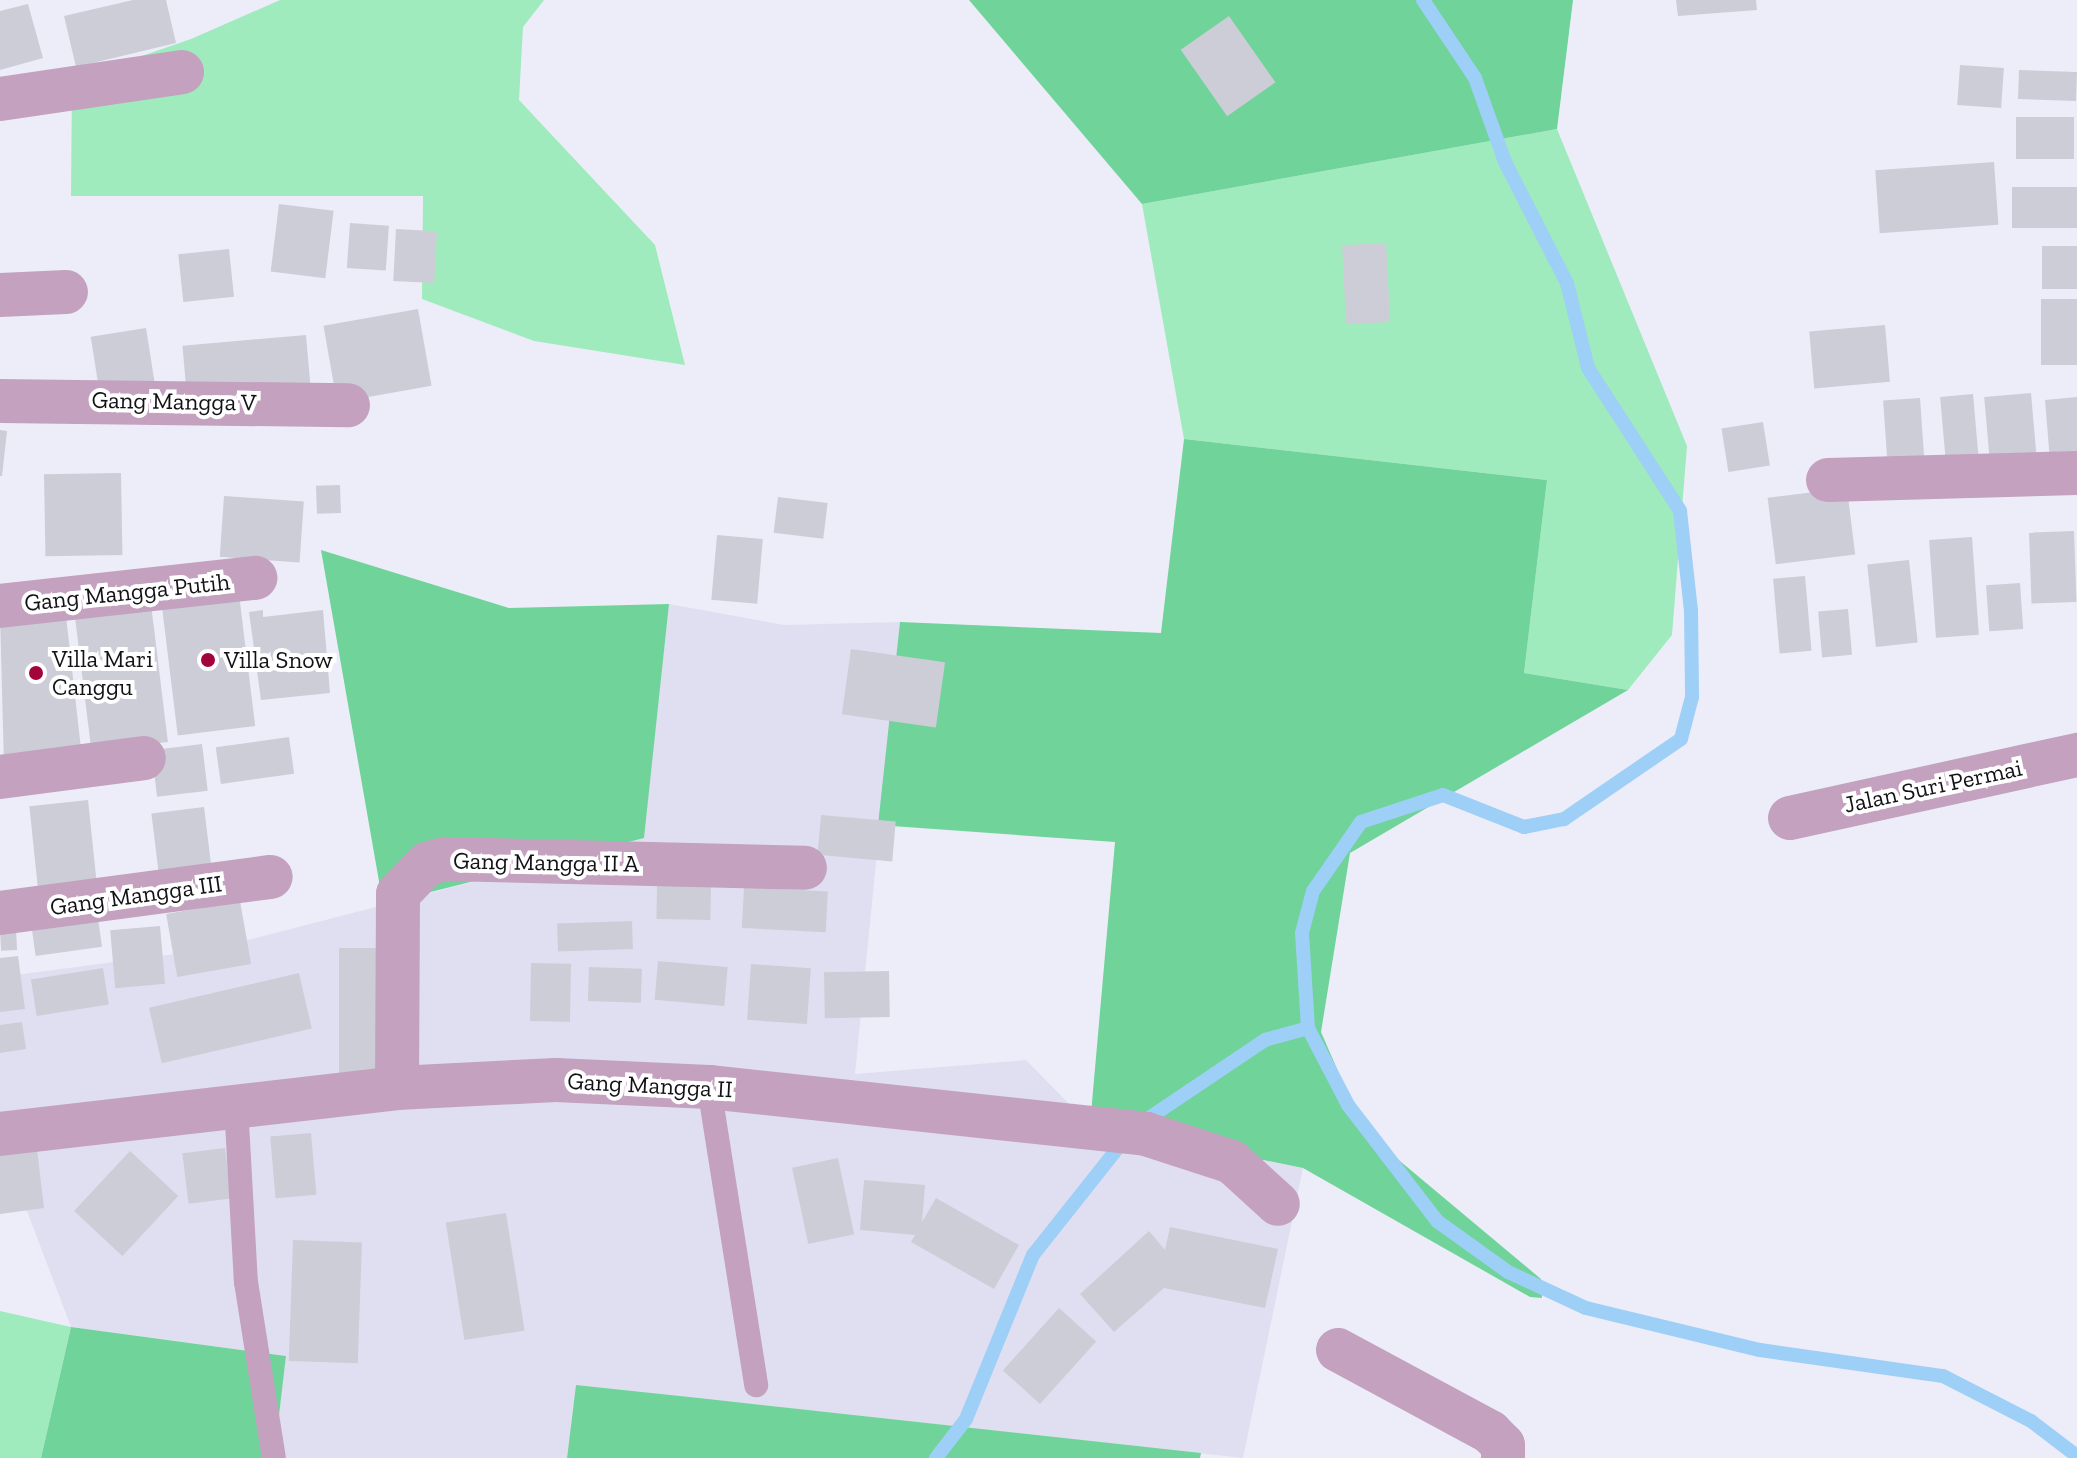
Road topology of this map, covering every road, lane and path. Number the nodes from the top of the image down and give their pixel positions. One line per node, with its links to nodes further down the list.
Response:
1 (182, 72): 2 (street)
2 (0, 99)
3 (66, 292): 4 (street)
4 (0, 295)
5 (0, 401): 6 (street, Gang Mangga V)
6 (348, 405)
7 (2077, 473): 8 (street)
8 (1828, 480)
9 (255, 578): 10 (street, Gang Mangga Putih)
10 (0, 606)
11 (2077, 755): 14 (street, Jalan Suri Permai)
12 (144, 758): 13 (street)
13 (0, 777)
14 (1790, 818)
15 (805, 868): 19 (street, Gang Mangga II A)
16 (271, 877): 17 (street, Gang Mangga III)
17 (0, 913)
18 (709, 1087): 19 (street, Gang Mangga II); 22 (street, Gang Mangga II); 24 (lane)
19 (397, 1088): 20 (street, Gang Mangga II)
20 (236, 1105): 21 (street, Gang Mangga II); 25 (lane)
21 (0, 1134)
22 (1278, 1204)
23 (1338, 1350): 26 (street)
24 (756, 1385)
25 (274, 1458)
26 (1503, 1458)

